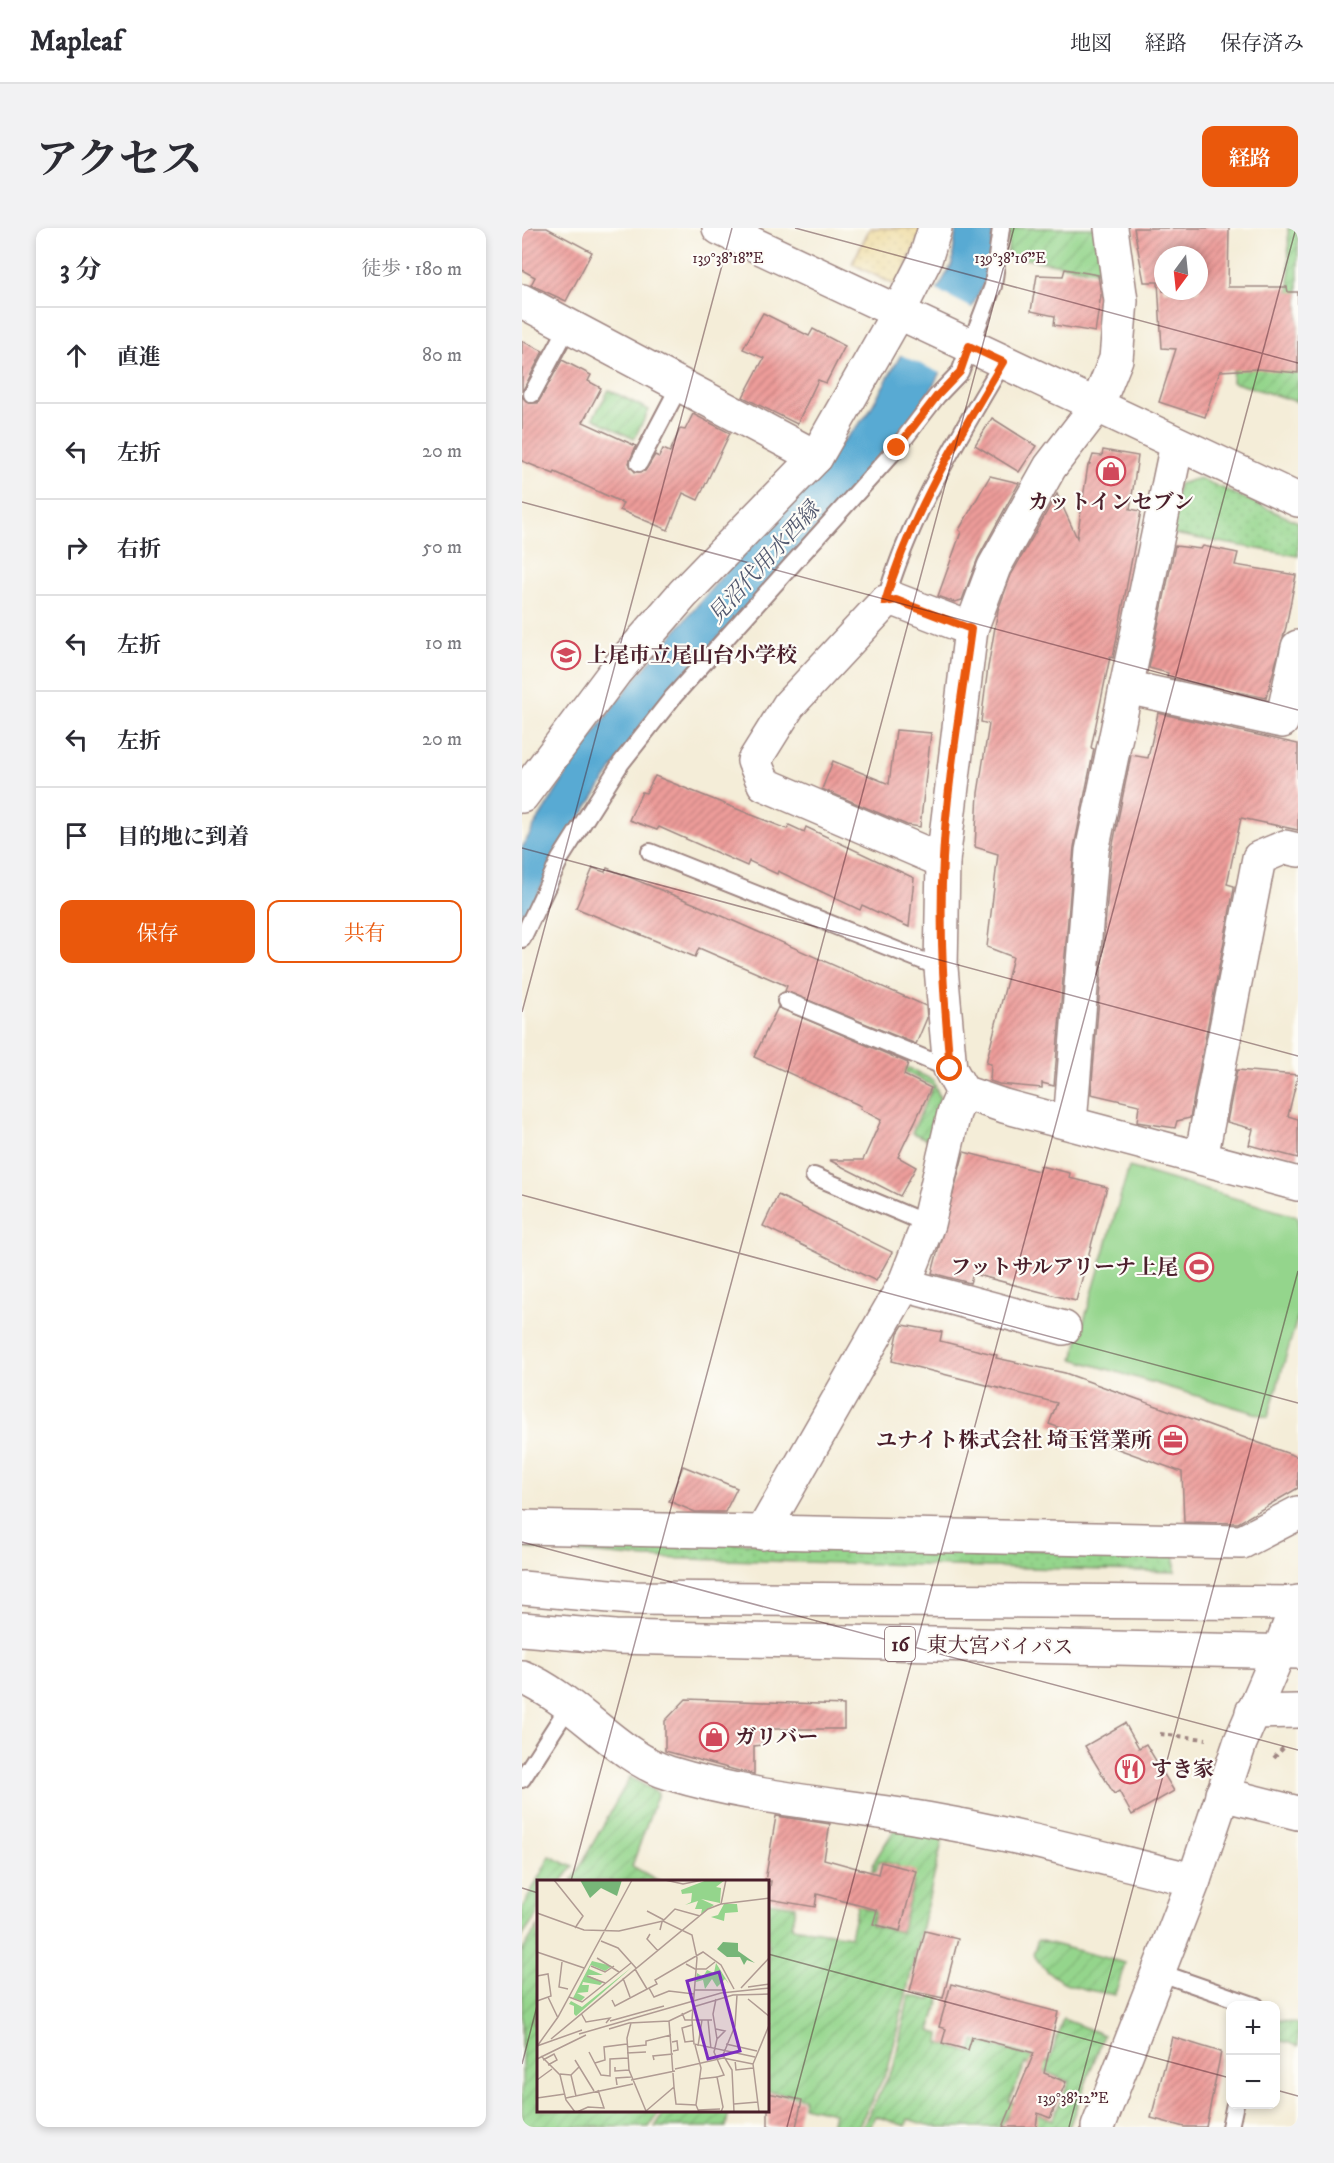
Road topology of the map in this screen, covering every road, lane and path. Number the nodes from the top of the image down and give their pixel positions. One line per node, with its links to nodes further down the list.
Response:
1 (719, 228): 6 (main road)
2 (934, 228): 6 (main road)
3 (1001, 228): 8 (lane)
4 (1111, 228): 12 (main road)
5 (522, 301): 7 (main road)
6 (905, 316): 8 (main road); 14 (main road)
7 (569, 325): 10 (main road); 11 (lane)
8 (968, 345): 9 (main road); 25 (lane)
9 (1003, 362): 12 (main road); 17 (lane)
10 (681, 383): 14 (main road); 15 (lane)
11 (532, 394)
12 (1097, 406): 13 (main road); 18 (main road)
13 (1177, 444): 16 (main road); 20 (main road)
14 (816, 457): 21 (main road)
15 (639, 463)
16 (1298, 500)
17 (885, 602): 18 (main road); 24 (main road)
18 (971, 629): 24 (main road)
19 (1298, 647): 20 (main road)
20 (1126, 687): 29 (main road)
21 (522, 796)
22 (1298, 850): 30 (main road)
23 (650, 852): 26 (lane)
24 (943, 861): 26 (main road)
25 (522, 939)
26 (941, 968): 28 (main road)
27 (786, 1001): 28 (lane)
28 (957, 1080): 29 (main road); 33 (main road)
29 (1070, 1123): 30 (main road)
30 (1201, 1158): 32 (main road)
31 (814, 1176): 33 (lane)
32 (1298, 1184)
33 (928, 1224): 34 (main road)
34 (904, 1285): 35 (main road); 38 (main road)
35 (1064, 1328)
36 (1298, 1513): 38 (main road)
37 (522, 1527): 38 (main road)
38 (762, 1533)
39 (522, 1588): 40 (main road, 16)
40 (1298, 1603): 42 (main road)
41 (522, 1629): 42 (main road, 東大宮バイパス / 16)
42 (1288, 1652): 46 (main road)
43 (522, 1677): 44 (main road)
44 (569, 1706): 47 (lane); 50 (main road)
45 (1298, 1711): 46 (main road)
46 (1252, 1713): 48 (main road)
47 (522, 1779)
48 (1222, 1794): 49 (main road); 50 (main road)
49 (1298, 1813)
50 (1194, 1880): 51 (main road)
51 (1158, 1972): 52 (lane); 54 (main road)
52 (1242, 2001)
53 (1234, 2109): 55 (lane)
54 (1098, 2127)
55 (1230, 2127)

